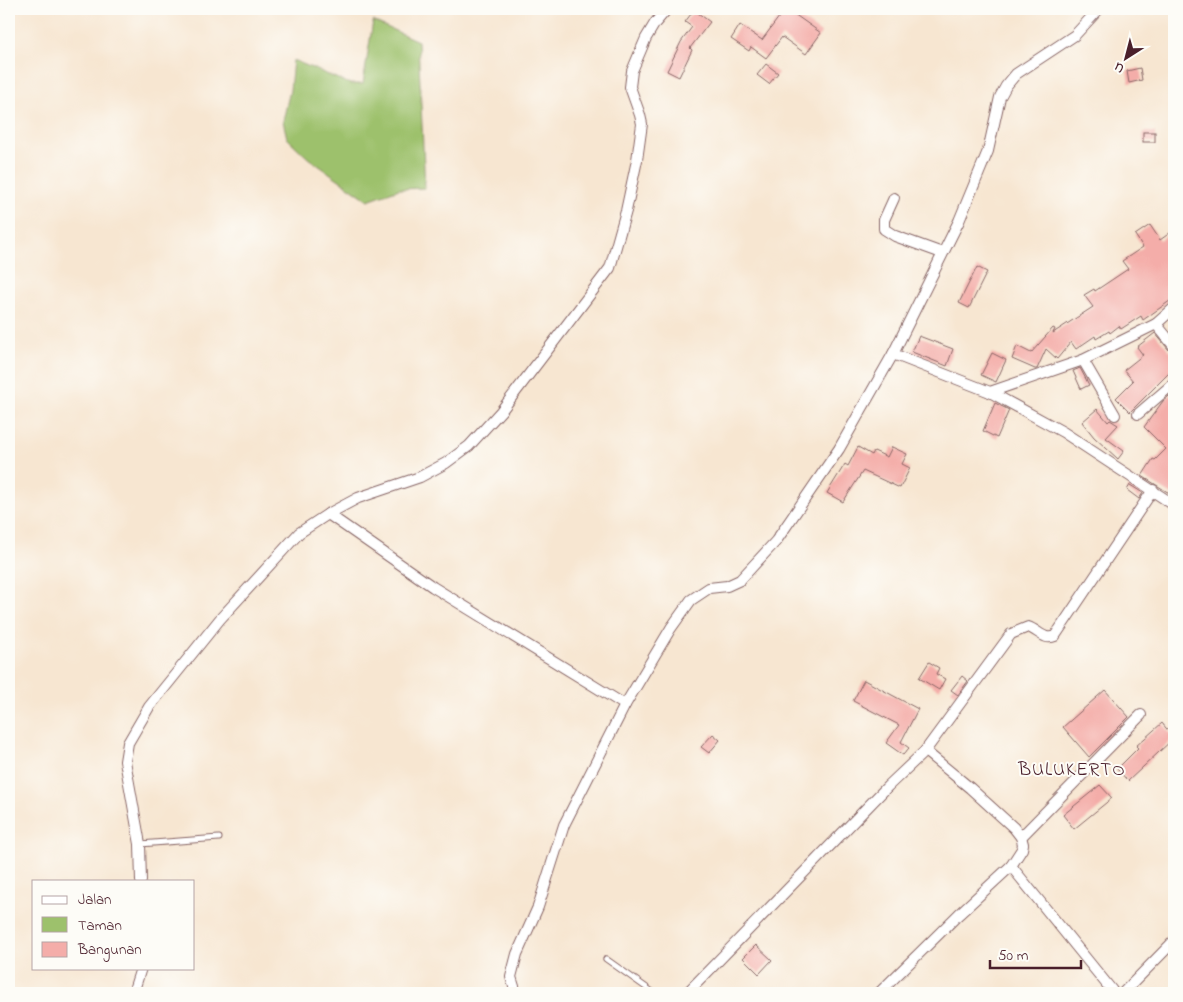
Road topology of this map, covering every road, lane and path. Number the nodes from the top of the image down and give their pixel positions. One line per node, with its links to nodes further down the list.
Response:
1 (666, 9): 16 (street)
2 (1099, 9): 4 (street)
3 (894, 198): 4 (street)
4 (942, 253): 8 (street)
5 (1174, 308): 6 (street)
6 (1156, 324): 7 (street); 9 (street)
7 (1174, 346)
8 (893, 354): 11 (street); 17 (street)
9 (1082, 360): 11 (street); 12 (street)
10 (1174, 384): 13 (street)
11 (990, 392): 14 (street)
12 (1115, 414)
13 (1138, 414)
14 (1153, 490): 15 (street); 19 (street)
15 (1174, 505)
16 (328, 514): 17 (street); 22 (street)
17 (626, 705): 29 (street)
18 (1141, 715): 20 (street)
19 (925, 752): 20 (street); 31 (street)
20 (1021, 837): 23 (street)
21 (219, 838): 22 (lane)
22 (140, 844): 24 (street)
23 (1011, 866): 32 (street); 33 (street)
24 (141, 880)
25 (1174, 941): 34 (street)
26 (606, 959): 30 (lane)
27 (140, 970): 28 (street)
28 (133, 993)
29 (516, 993)
30 (654, 993)
31 (686, 993)
32 (878, 993)
33 (1114, 993)
34 (1123, 993)

